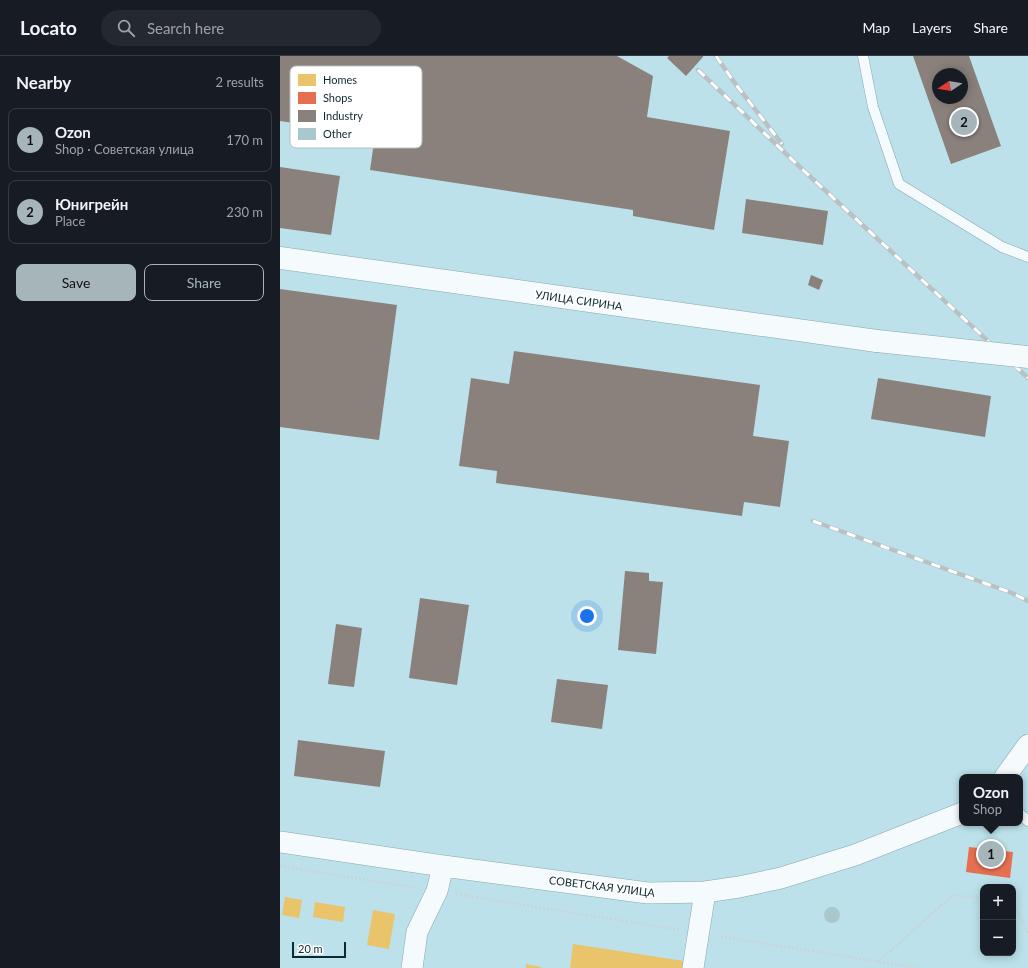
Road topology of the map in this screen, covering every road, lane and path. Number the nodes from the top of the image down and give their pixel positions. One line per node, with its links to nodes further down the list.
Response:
1 (863, 56): 2 (lane)
2 (1028, 257)
3 (280, 258): 4 (street, УЛИЦА СИРИНА, bridge)
4 (1028, 357)
5 (1028, 745): 6 (street)
6 (1007, 774)
7 (959, 814): 12 (street, СОВЕТСКАЯ УЛИЦА)
8 (280, 842): 10 (street, СОВЕТСКАЯ УЛИЦА)
9 (280, 866): 11 (path)
10 (442, 866): 11 (street); 12 (street, СОВЕТСКАЯ УЛИЦА)
11 (437, 891): 15 (path); 18 (street)
12 (705, 892): 15 (street)
13 (980, 899): 17 (path)
14 (1016, 908): 16 (path)
15 (698, 933): 17 (path); 19 (street)
16 (1028, 933)
17 (878, 962): 20 (path)
18 (412, 968)
19 (693, 968)
20 (918, 968)

